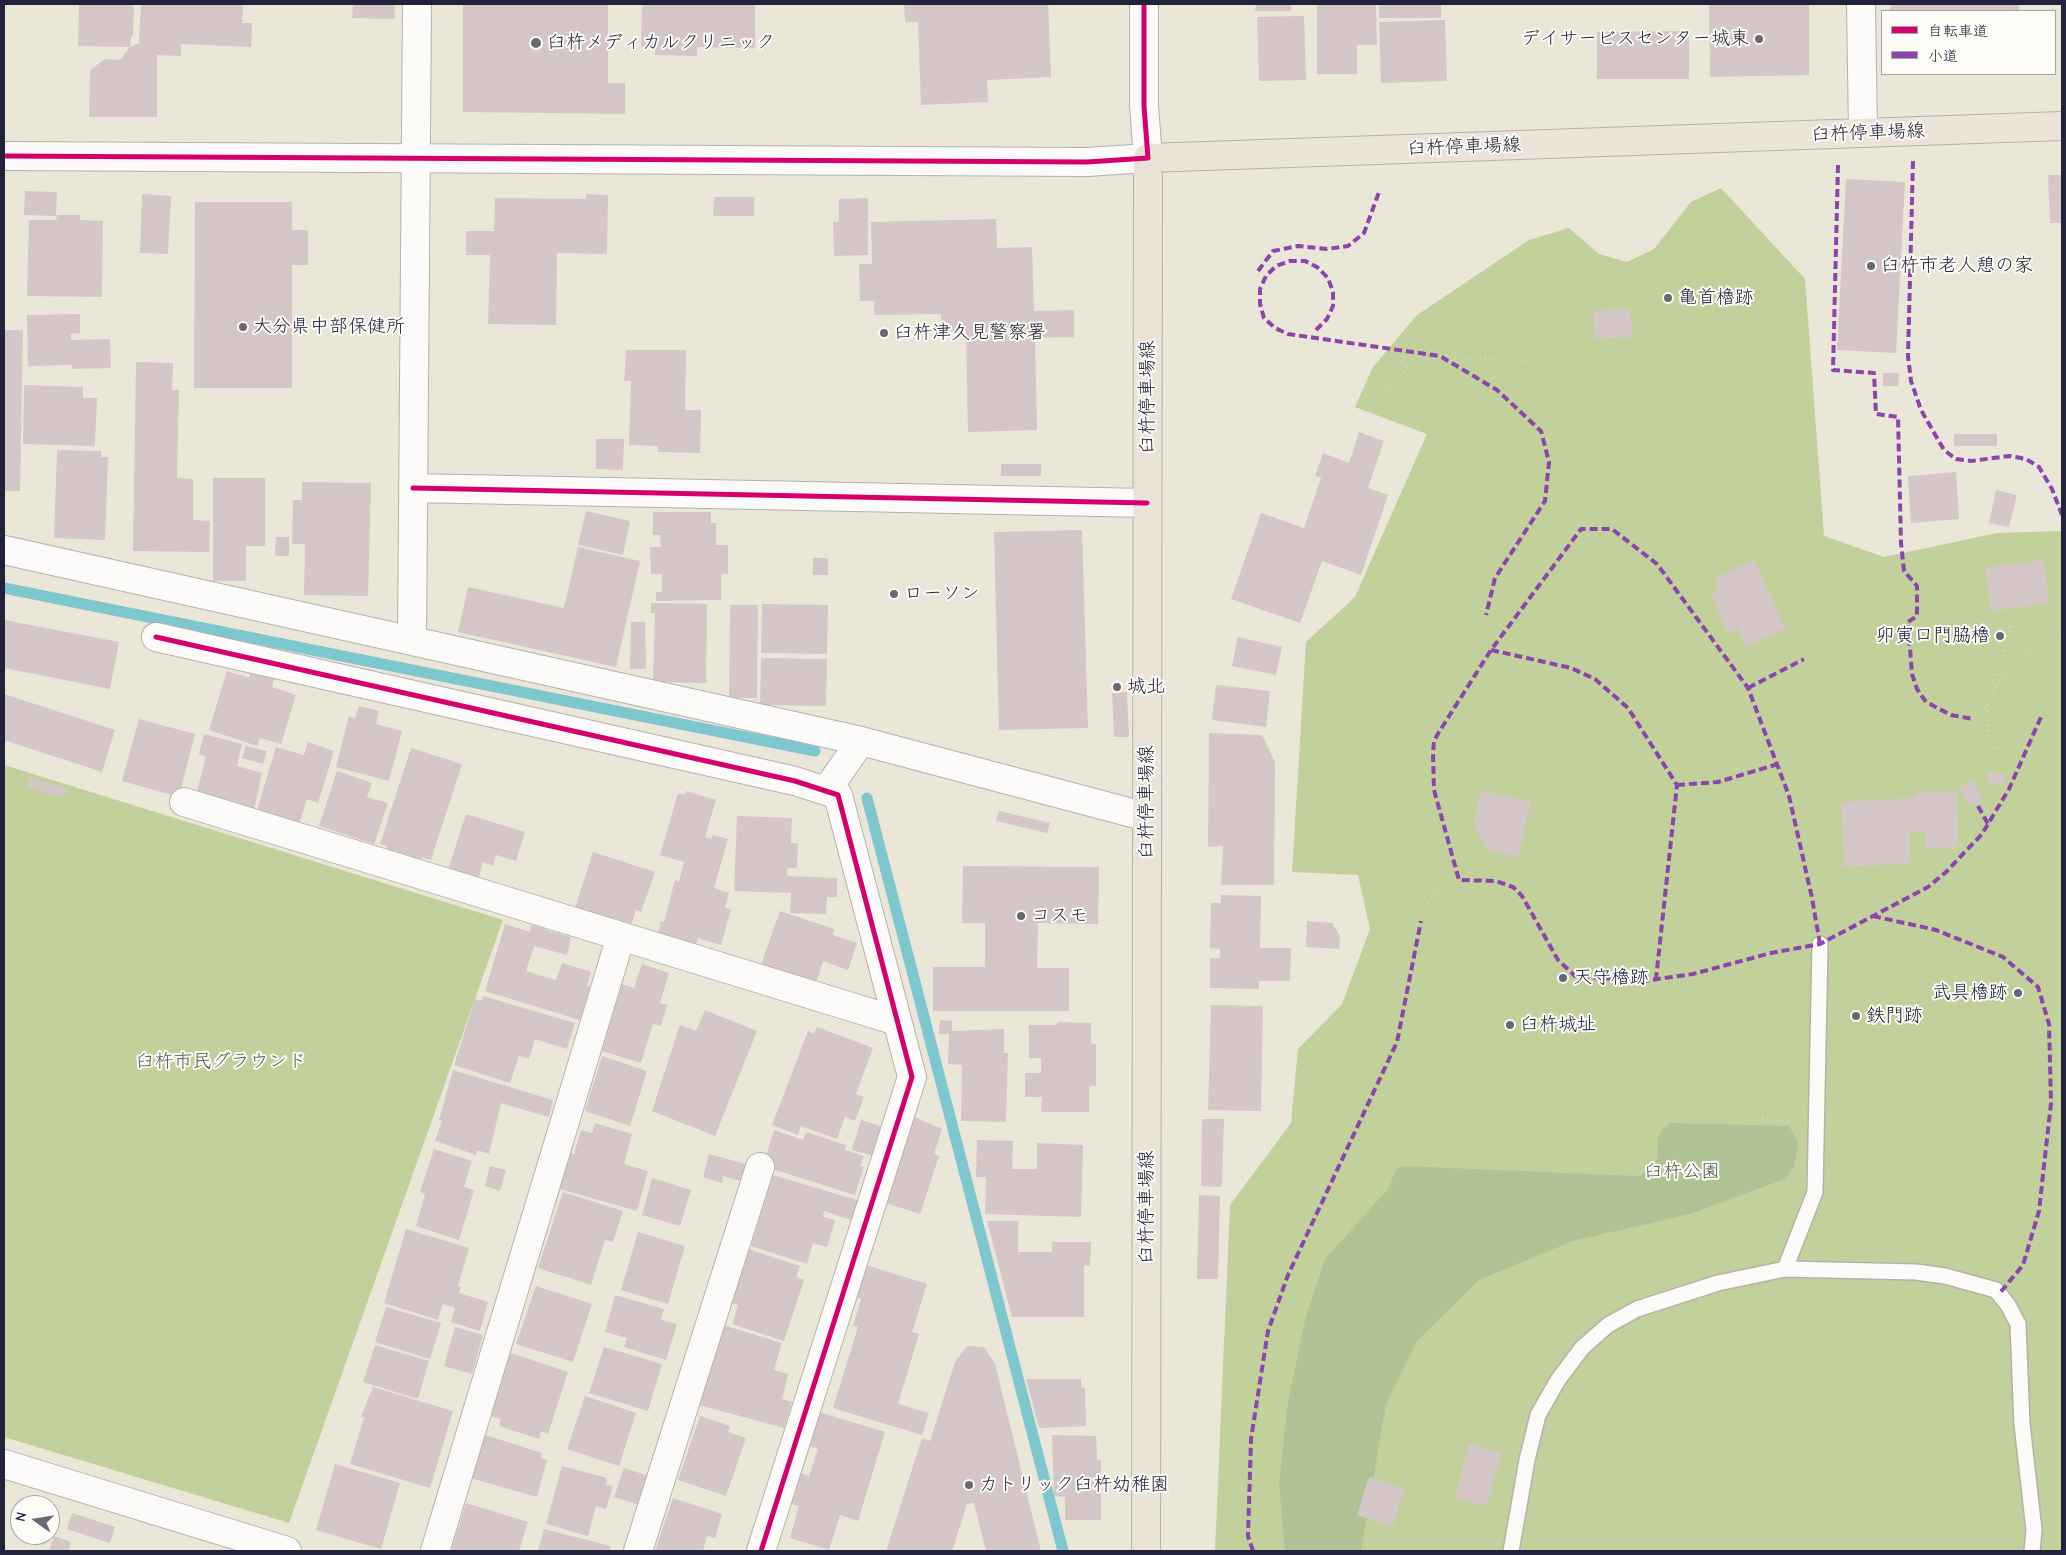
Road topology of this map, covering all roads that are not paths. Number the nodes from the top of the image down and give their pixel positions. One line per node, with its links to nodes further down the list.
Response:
1 (416, 4): 7 (street)
2 (1144, 4): 8 (street)
3 (1861, 4): 5 (street)
4 (2062, 126): 5 (main road, 臼杵停車場線)
5 (1863, 133): 8 (main road, 臼杵停車場線)
6 (4, 156): 7 (street)
7 (415, 158): 8 (street); 9 (street)
8 (1148, 158): 10 (main road, 臼杵停車場線)
9 (413, 488): 10 (street); 13 (street)
10 (1148, 504): 17 (main road, 臼杵停車場線)
11 (4, 550): 13 (street)
12 (156, 637): 15 (street)
13 (412, 642): 14 (street)
14 (861, 741): 15 (street); 17 (street)
15 (826, 791): 20 (street)
16 (184, 802): 18 (street)
17 (1147, 817): 28 (main road, 臼杵停車場線)
18 (621, 936): 20 (street); 25 (street)
19 (1820, 944): 22 (lane)
20 (897, 1021): 27 (street)
21 (760, 1166): 26 (street)
22 (1786, 1268): 29 (lane); 30 (lane)
23 (4, 1464): 24 (street)
24 (271, 1549)
25 (435, 1551)
26 (638, 1551)
27 (762, 1551)
28 (1146, 1551)
29 (1512, 1551)
30 (2032, 1551)

